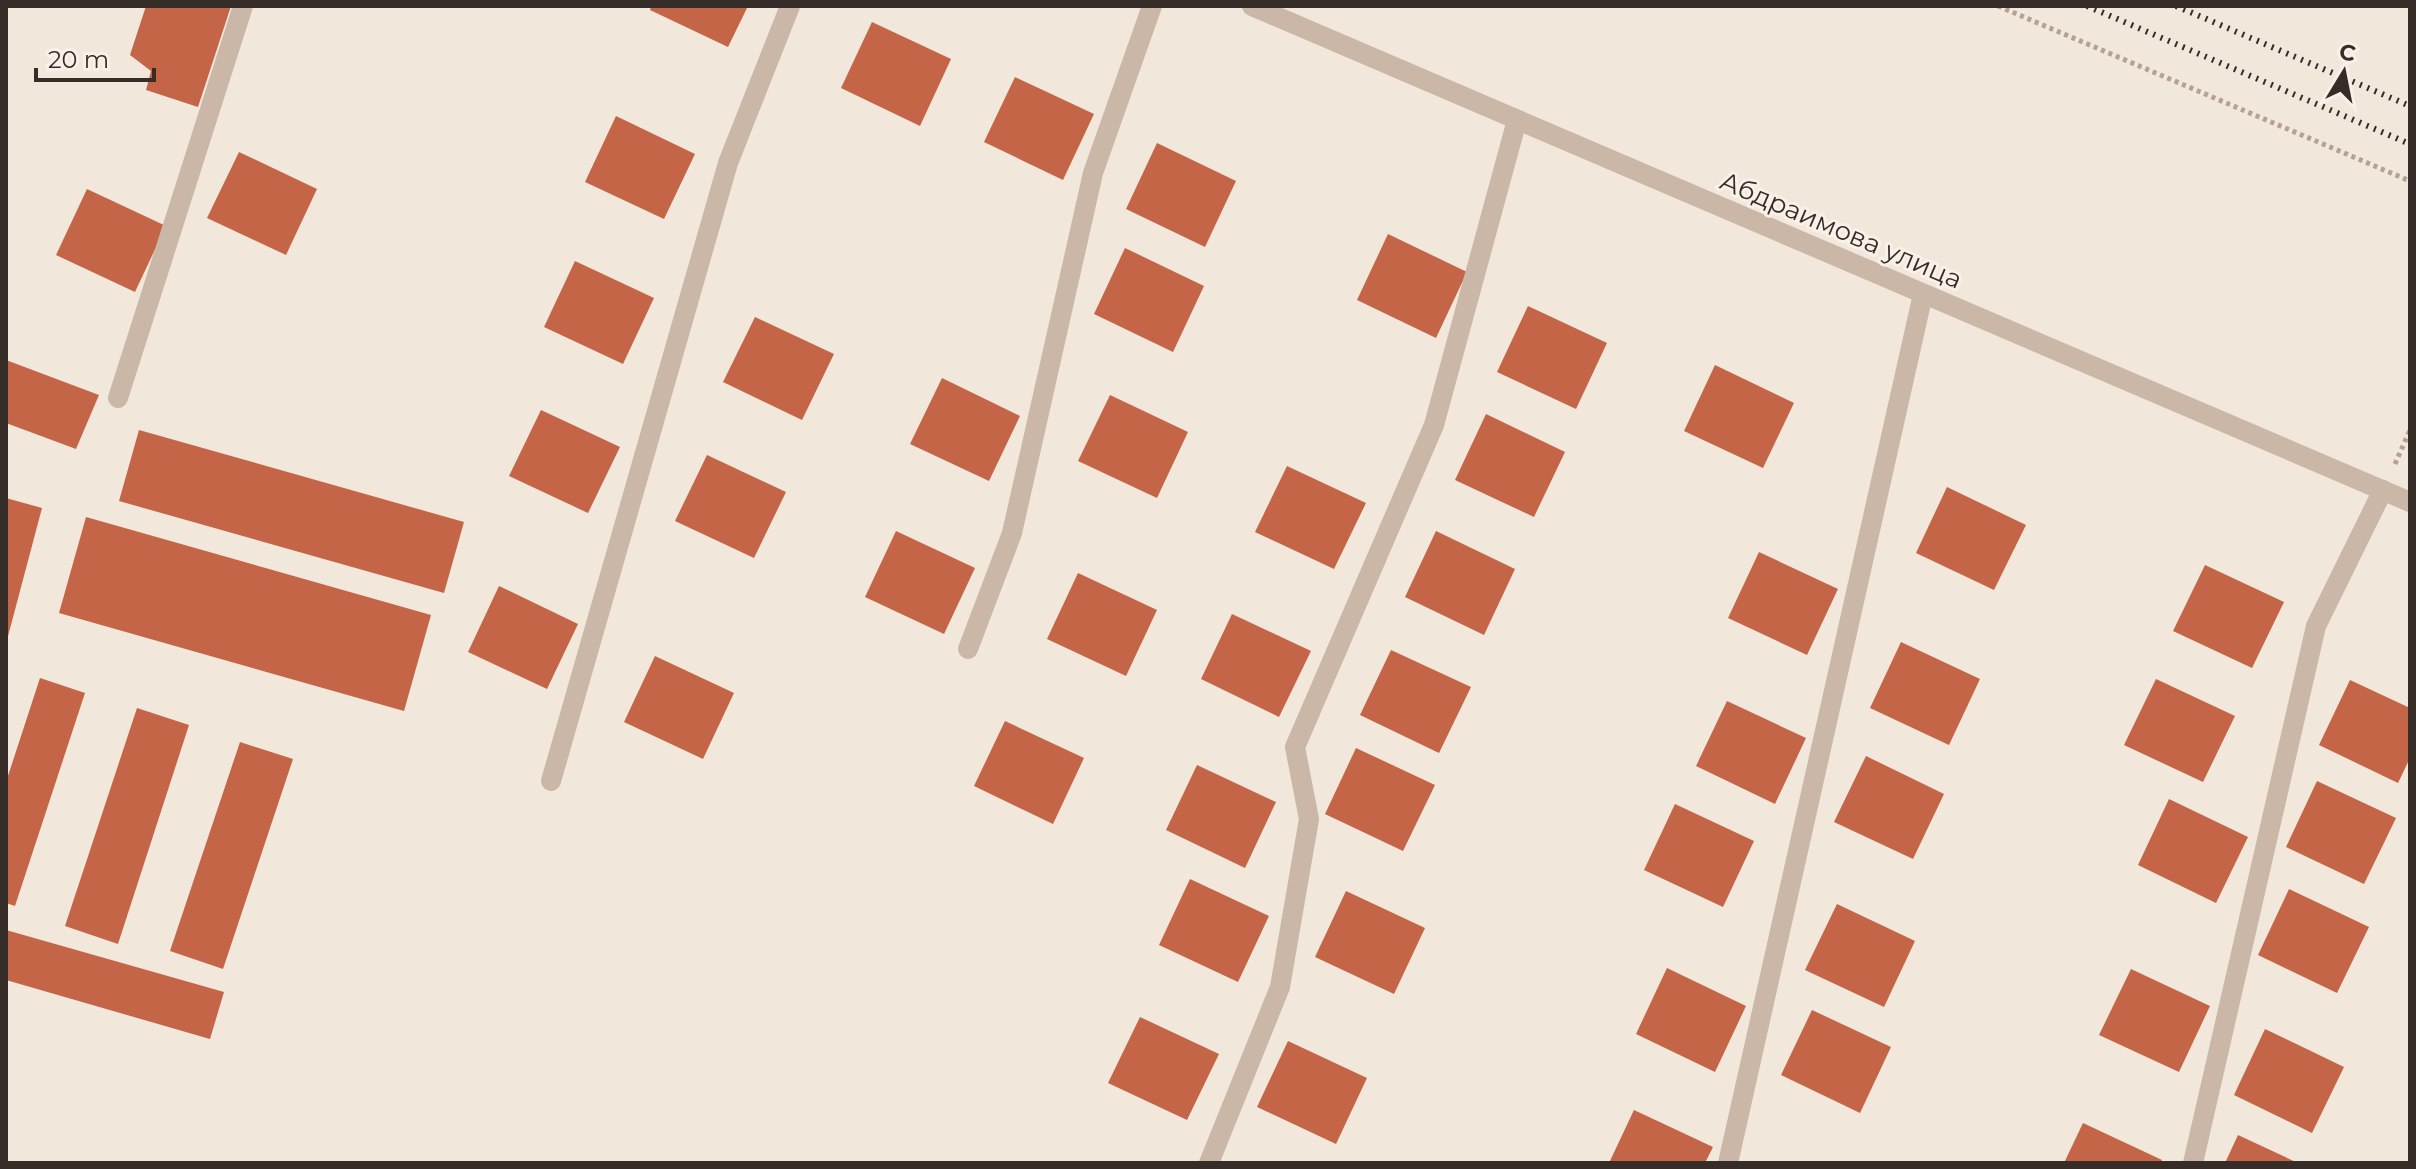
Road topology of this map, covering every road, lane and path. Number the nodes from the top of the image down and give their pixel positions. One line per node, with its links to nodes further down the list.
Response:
1 (243, 6): 9 (street)
2 (790, 6): 14 (street)
3 (1152, 6): 13 (street)
4 (1252, 6): 6 (street, Абдраимова улица)
5 (1998, 6): 7 (path)
6 (1517, 120): 8 (street, Абдраимова улица); 15 (street)
7 (2410, 181)
8 (1923, 294): 11 (street, Абдраимова улица); 16 (street)
9 (118, 398)
10 (2410, 430): 11 (path)
11 (2383, 490): 12 (street, Абдраимова улица); 17 (street)
12 (2410, 502)
13 (968, 649)
14 (551, 781)
15 (1209, 1163)
16 (1728, 1163)
17 (2193, 1163)

